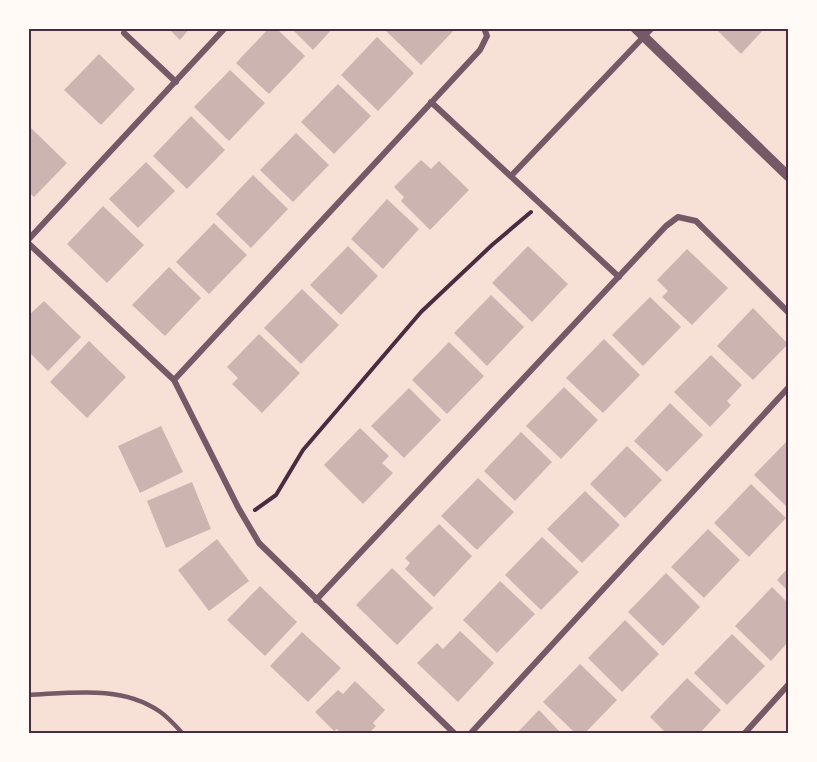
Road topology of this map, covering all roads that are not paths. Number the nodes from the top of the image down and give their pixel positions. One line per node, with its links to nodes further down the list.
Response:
1 (225, 28): 7 (street)
2 (484, 28): 8 (street)
3 (635, 28): 6 (street)
4 (652, 28): 6 (street)
5 (124, 33): 7 (street)
6 (644, 38): 9 (street); 10 (street)
7 (176, 82): 11 (street)
8 (431, 102): 9 (street); 14 (street)
9 (511, 176): 12 (street)
10 (789, 176)
11 (28, 242): 14 (street)
12 (619, 277): 13 (street); 16 (street)
13 (789, 312)
14 (174, 380): 16 (street)
15 (789, 388): 21 (street)
16 (316, 600): 20 (street)
17 (789, 685): 22 (street)
18 (28, 695): 19 (lane)
19 (183, 734)
20 (455, 734)
21 (470, 734)
22 (744, 734)

